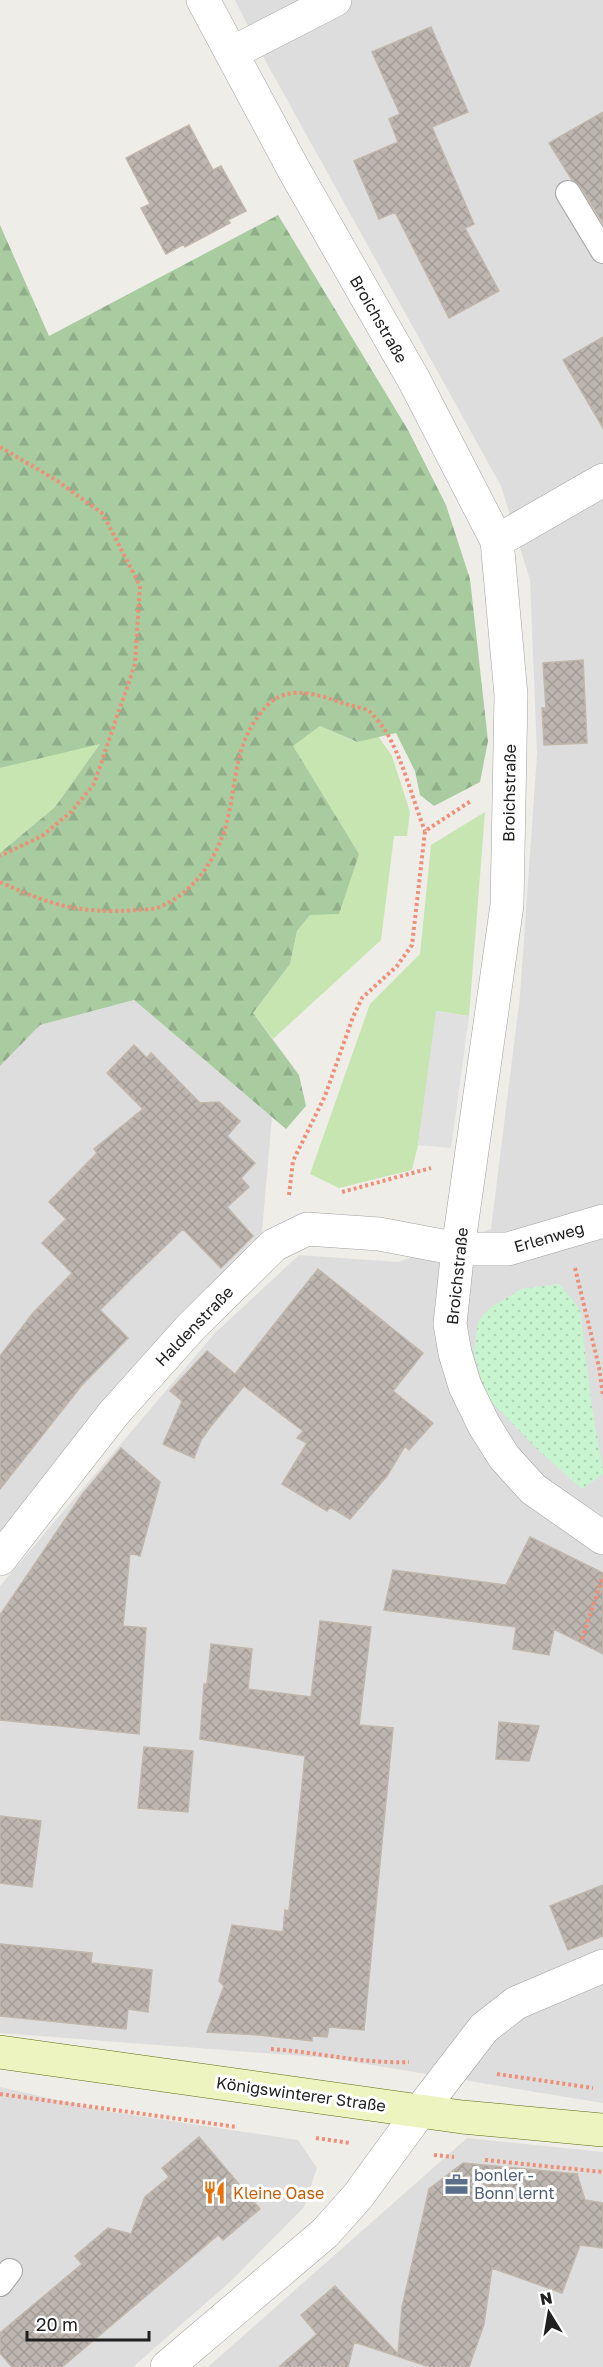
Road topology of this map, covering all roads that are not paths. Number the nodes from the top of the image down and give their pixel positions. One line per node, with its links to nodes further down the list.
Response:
1 (203, 0): 3 (street, Broichstraße)
2 (335, 0): 3 (street)
3 (232, 53): 7 (street, Broichstraße)
4 (568, 193): 5 (lane)
5 (603, 251)
6 (603, 480): 7 (street)
7 (496, 541): 9 (street, Broichstraße)
8 (603, 1221): 9 (street, Erlenweg)
9 (458, 1250): 10 (street, Broichstraße); 11 (street, Haldenstraße)
10 (603, 1538)
11 (0, 1559)
12 (603, 1966): 14 (street)
13 (0, 2052): 14 (main road, Königswinterer Straße)
14 (420, 2111): 15 (main road, Königswinterer Straße); 16 (street)
15 (603, 2130)
16 (167, 2367)

